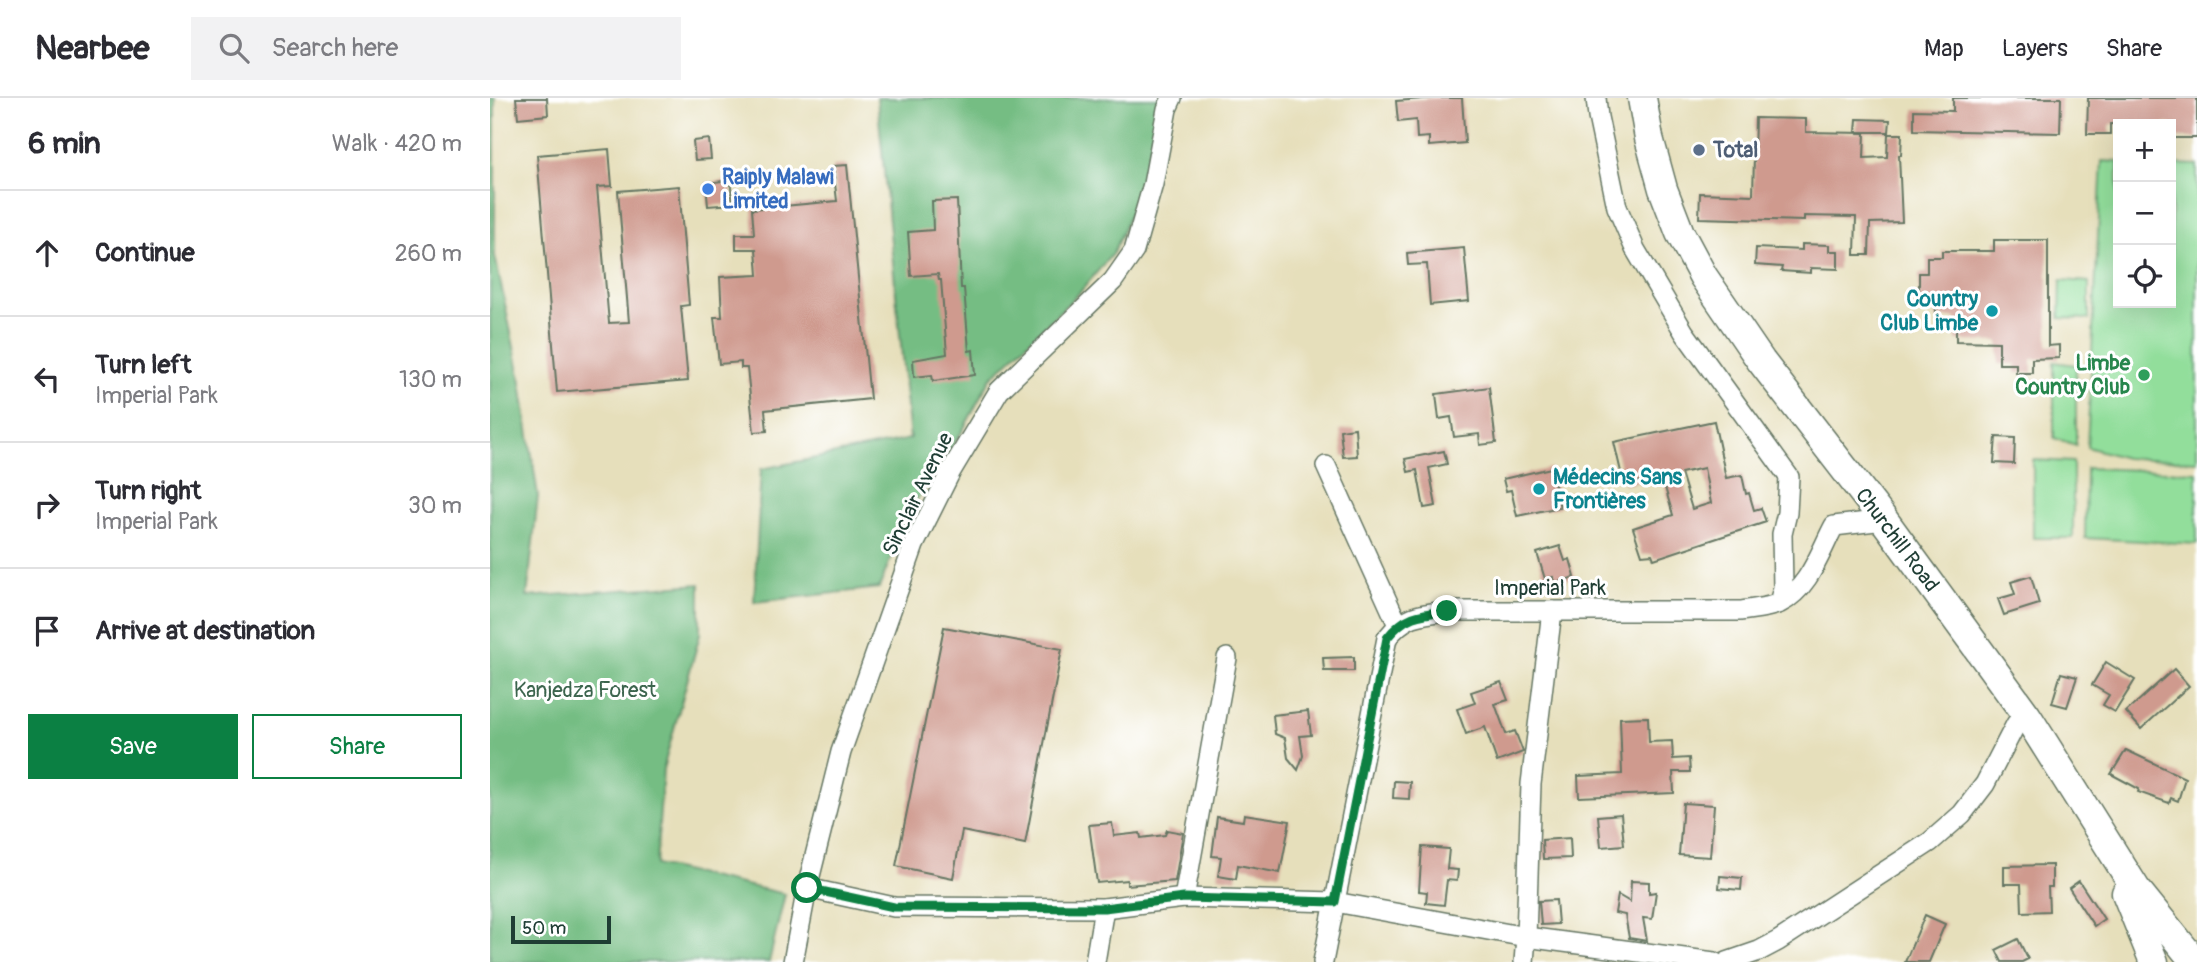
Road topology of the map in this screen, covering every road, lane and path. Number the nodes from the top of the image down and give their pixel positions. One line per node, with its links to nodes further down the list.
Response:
1 (1172, 98): 12 (street, Sinclair Avenue)
2 (1596, 98): 7 (street)
3 (1632, 98): 6 (highway, Churchill Road)
4 (1642, 98): 6 (highway, Churchill Road)
5 (1326, 466): 9 (street)
6 (1872, 521): 7 (street, Imperial Park); 11 (highway, Churchill Road)
7 (1779, 603): 8 (street, Imperial Park)
8 (1552, 611): 9 (street, Imperial Park); 16 (street)
9 (1398, 625): 14 (street)
10 (1227, 658): 13 (street)
11 (2021, 720): 22 (street); 23 (highway, Churchill Road); 25 (highway, Churchill Road)
12 (807, 888): 15 (street); 17 (street, Sinclair Avenue)
13 (1184, 898): 14 (street); 15 (street)
14 (1335, 902): 16 (street); 19 (street)
15 (1104, 908): 18 (street)
16 (1527, 936): 20 (street); 21 (street)
17 (793, 962)
18 (1095, 962)
19 (1323, 962)
20 (1524, 962)
21 (1714, 962)
22 (1727, 962)
23 (2154, 962)
24 (2173, 962): 25 (highway)
25 (2194, 962)

